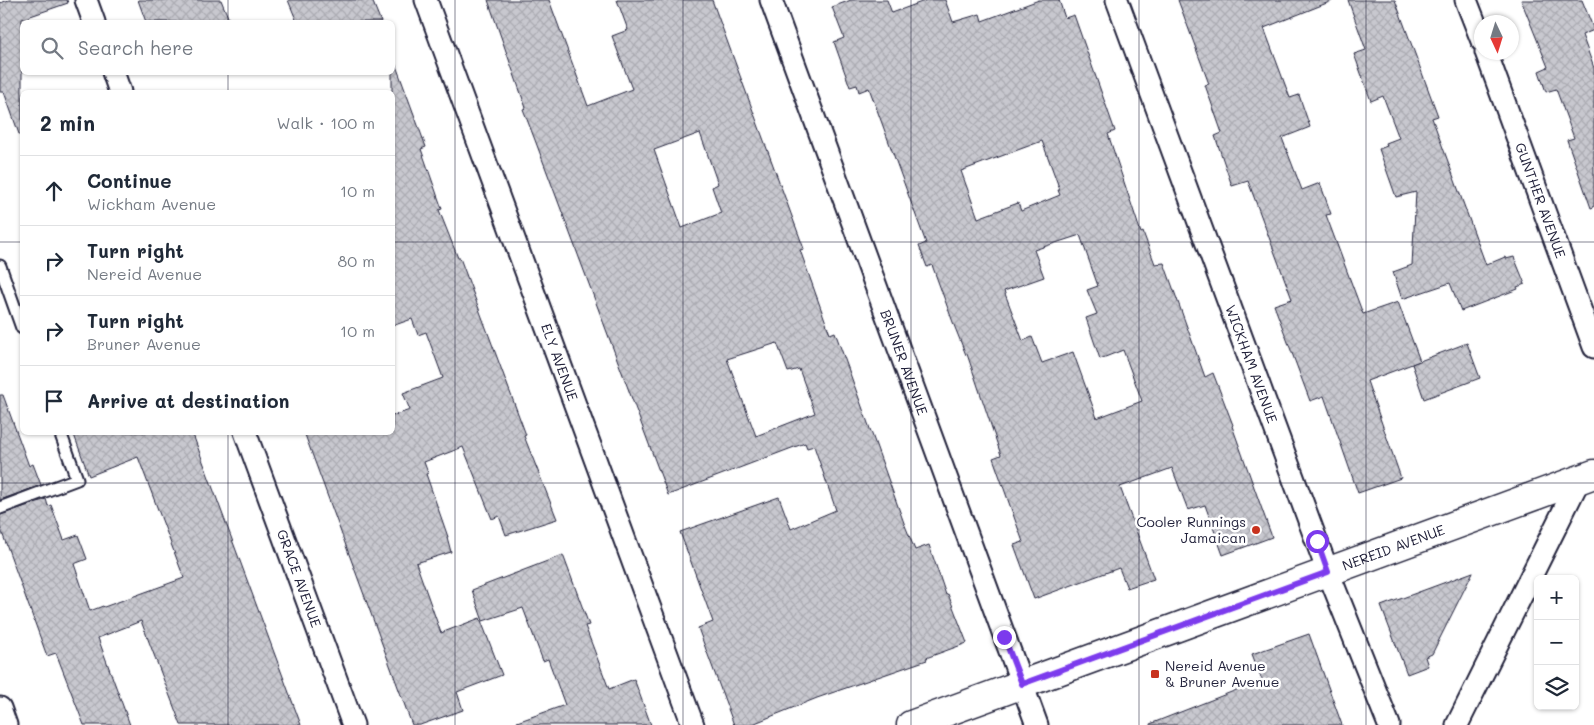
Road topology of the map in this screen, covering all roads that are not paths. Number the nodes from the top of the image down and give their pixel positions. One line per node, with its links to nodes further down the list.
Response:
1 (86, 0): 6 (street)
2 (426, 0): 24 (street, ELY AVENUE)
3 (772, 0): 20 (street, BRUNER AVENUE)
4 (1117, 0): 19 (street, WICKHAM AVENUE)
5 (1466, 0): 7 (street)
6 (93, 20)
7 (1474, 20)
8 (1489, 60): 13 (street, GUNTHER AVENUE)
9 (114, 75): 10 (street)
10 (119, 90)
11 (0, 266): 12 (lane)
12 (20, 322)
13 (1594, 347)
14 (61, 435): 18 (lane)
15 (247, 435): 23 (street, GRACE AVENUE)
16 (1594, 455): 17 (street)
17 (1586, 477): 19 (street, NEREID AVENUE); 28 (street)
18 (0, 508)
19 (1328, 572): 20 (street, NEREID AVENUE); 27 (street, WICKHAM AVENUE)
20 (1022, 684): 25 (street, NEREID AVENUE); 26 (street, BRUNER AVENUE)
21 (0, 708): 22 (street)
22 (6, 725)
23 (353, 725)
24 (693, 725)
25 (912, 725)
26 (1037, 725)
27 (1389, 725)
28 (1457, 725)

